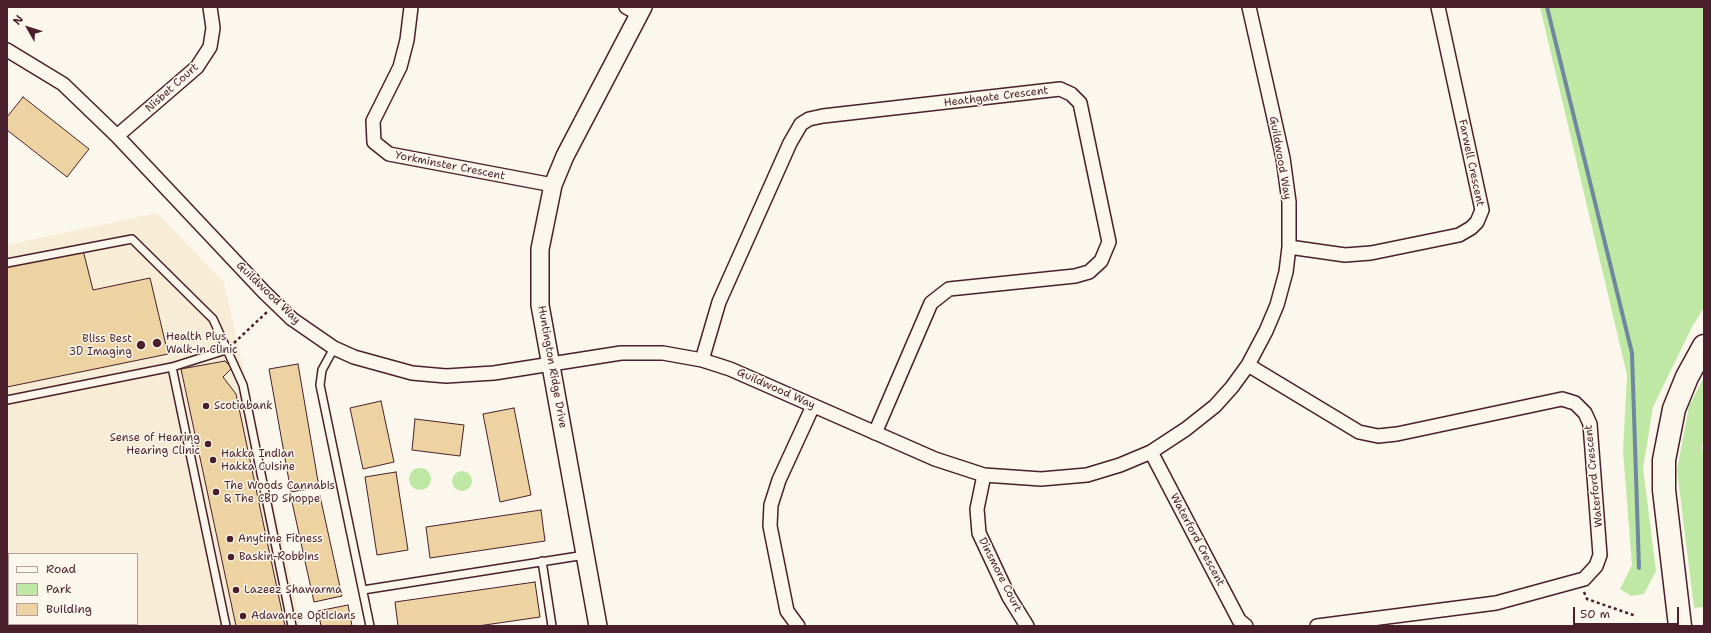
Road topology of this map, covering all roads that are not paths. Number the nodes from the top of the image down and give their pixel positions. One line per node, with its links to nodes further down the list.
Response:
1 (210, 7): 7 (street, Nisbet Court)
2 (411, 7): 8 (street, Yorkminster Crescent)
3 (1249, 7): 9 (street, Guildwood Way)
4 (1438, 7): 9 (street, Farwell Crescent)
5 (636, 9): 8 (street, Huntington Ridge Drive)
6 (7, 50): 7 (street, Guildwood Way)
7 (117, 136): 12 (street, Guildwood Way)
8 (553, 185): 15 (street, Huntington Ridge Drive)
9 (1289, 247): 16 (street, Guildwood Way)
10 (7, 263): 13 (lane)
11 (1704, 346): 35 (highway)
12 (334, 348): 15 (street, Guildwood Way); 25 (lane)
13 (226, 350): 17 (lane); 27 (lane)
14 (702, 360): 15 (street, Guildwood Way); 19 (street, Guildwood Way); 20 (street, Heathgate Crescent)
15 (550, 363): 23 (street, Huntington Ridge Drive)
16 (1248, 365): 21 (street, Guildwood Way); 34 (street, Waterford Crescent)
17 (172, 367): 18 (lane); 26 (lane)
18 (7, 400)
19 (813, 406): 20 (street, Guildwood Way); 31 (street)
20 (875, 433): 22 (street, Guildwood Way)
21 (1151, 452): 22 (street, Guildwood Way); 33 (street, Waterford Crescent)
22 (984, 475): 32 (street, Dinsmore Court)
23 (585, 555): 24 (lane); 30 (street, Huntington Ridge Drive)
24 (542, 561): 25 (lane); 29 (lane)
25 (363, 590): 28 (lane)
26 (226, 626)
27 (292, 626)
28 (370, 626)
29 (552, 626)
30 (598, 626)
31 (798, 626)
32 (1027, 626)
33 (1246, 626)
34 (1317, 626)
35 (1680, 626)

